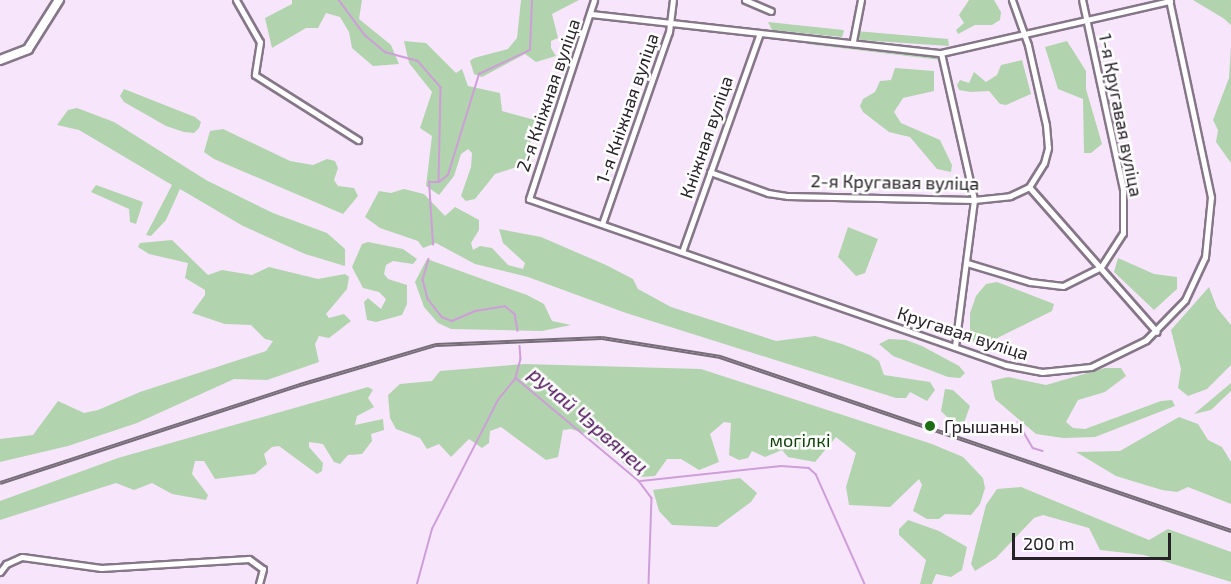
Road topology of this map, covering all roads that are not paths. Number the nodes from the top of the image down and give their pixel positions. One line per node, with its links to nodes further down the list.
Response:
1 (59, 0): 18 (street)
2 (236, 0): 19 (street)
3 (594, 0): 11 (street, 2-я Кніжная вуліца)
4 (673, 0): 13 (street, 1-я Кніжная вуліца)
5 (745, 0): 10 (street)
6 (861, 0): 16 (street)
7 (1011, 0): 15 (street)
8 (1082, 0): 12 (street, 1-я Кругавая вуліца)
9 (1170, 1): 12 (street); 28 (street, Кругавая вуліца)
10 (771, 11)
11 (591, 14): 13 (street); 22 (street, 2-я Кніжная вуліца)
12 (1087, 21): 15 (street); 27 (street, 1-я Кругавая вуліца)
13 (671, 23): 14 (street); 24 (street, 1-я Кніжная вуліца)
14 (760, 33): 16 (street); 20 (street, Кніжная вуліца)
15 (1024, 35): 17 (street); 21 (street)
16 (853, 41): 17 (street)
17 (941, 53): 23 (street)
18 (0, 60)
19 (358, 140)
20 (710, 172): 23 (street, 2-я Кругавая вуліца); 25 (street, Кніжная вуліца)
21 (1029, 187): 23 (street, 2-я Кругавая вуліца); 27 (street)
22 (529, 199): 24 (street, Кругавая вуліца)
23 (974, 200): 26 (street)
24 (603, 225): 25 (street, Кругавая вуліца)
25 (682, 252): 29 (street, Кругавая вуліца)
26 (967, 263): 27 (street, 1-я Кругавая вуліца); 29 (street)
27 (1101, 267): 28 (street)
28 (1157, 332): 29 (street, Кругавая вуліца)
29 (955, 347)
30 (0, 572): 31 (street)
31 (260, 584)

